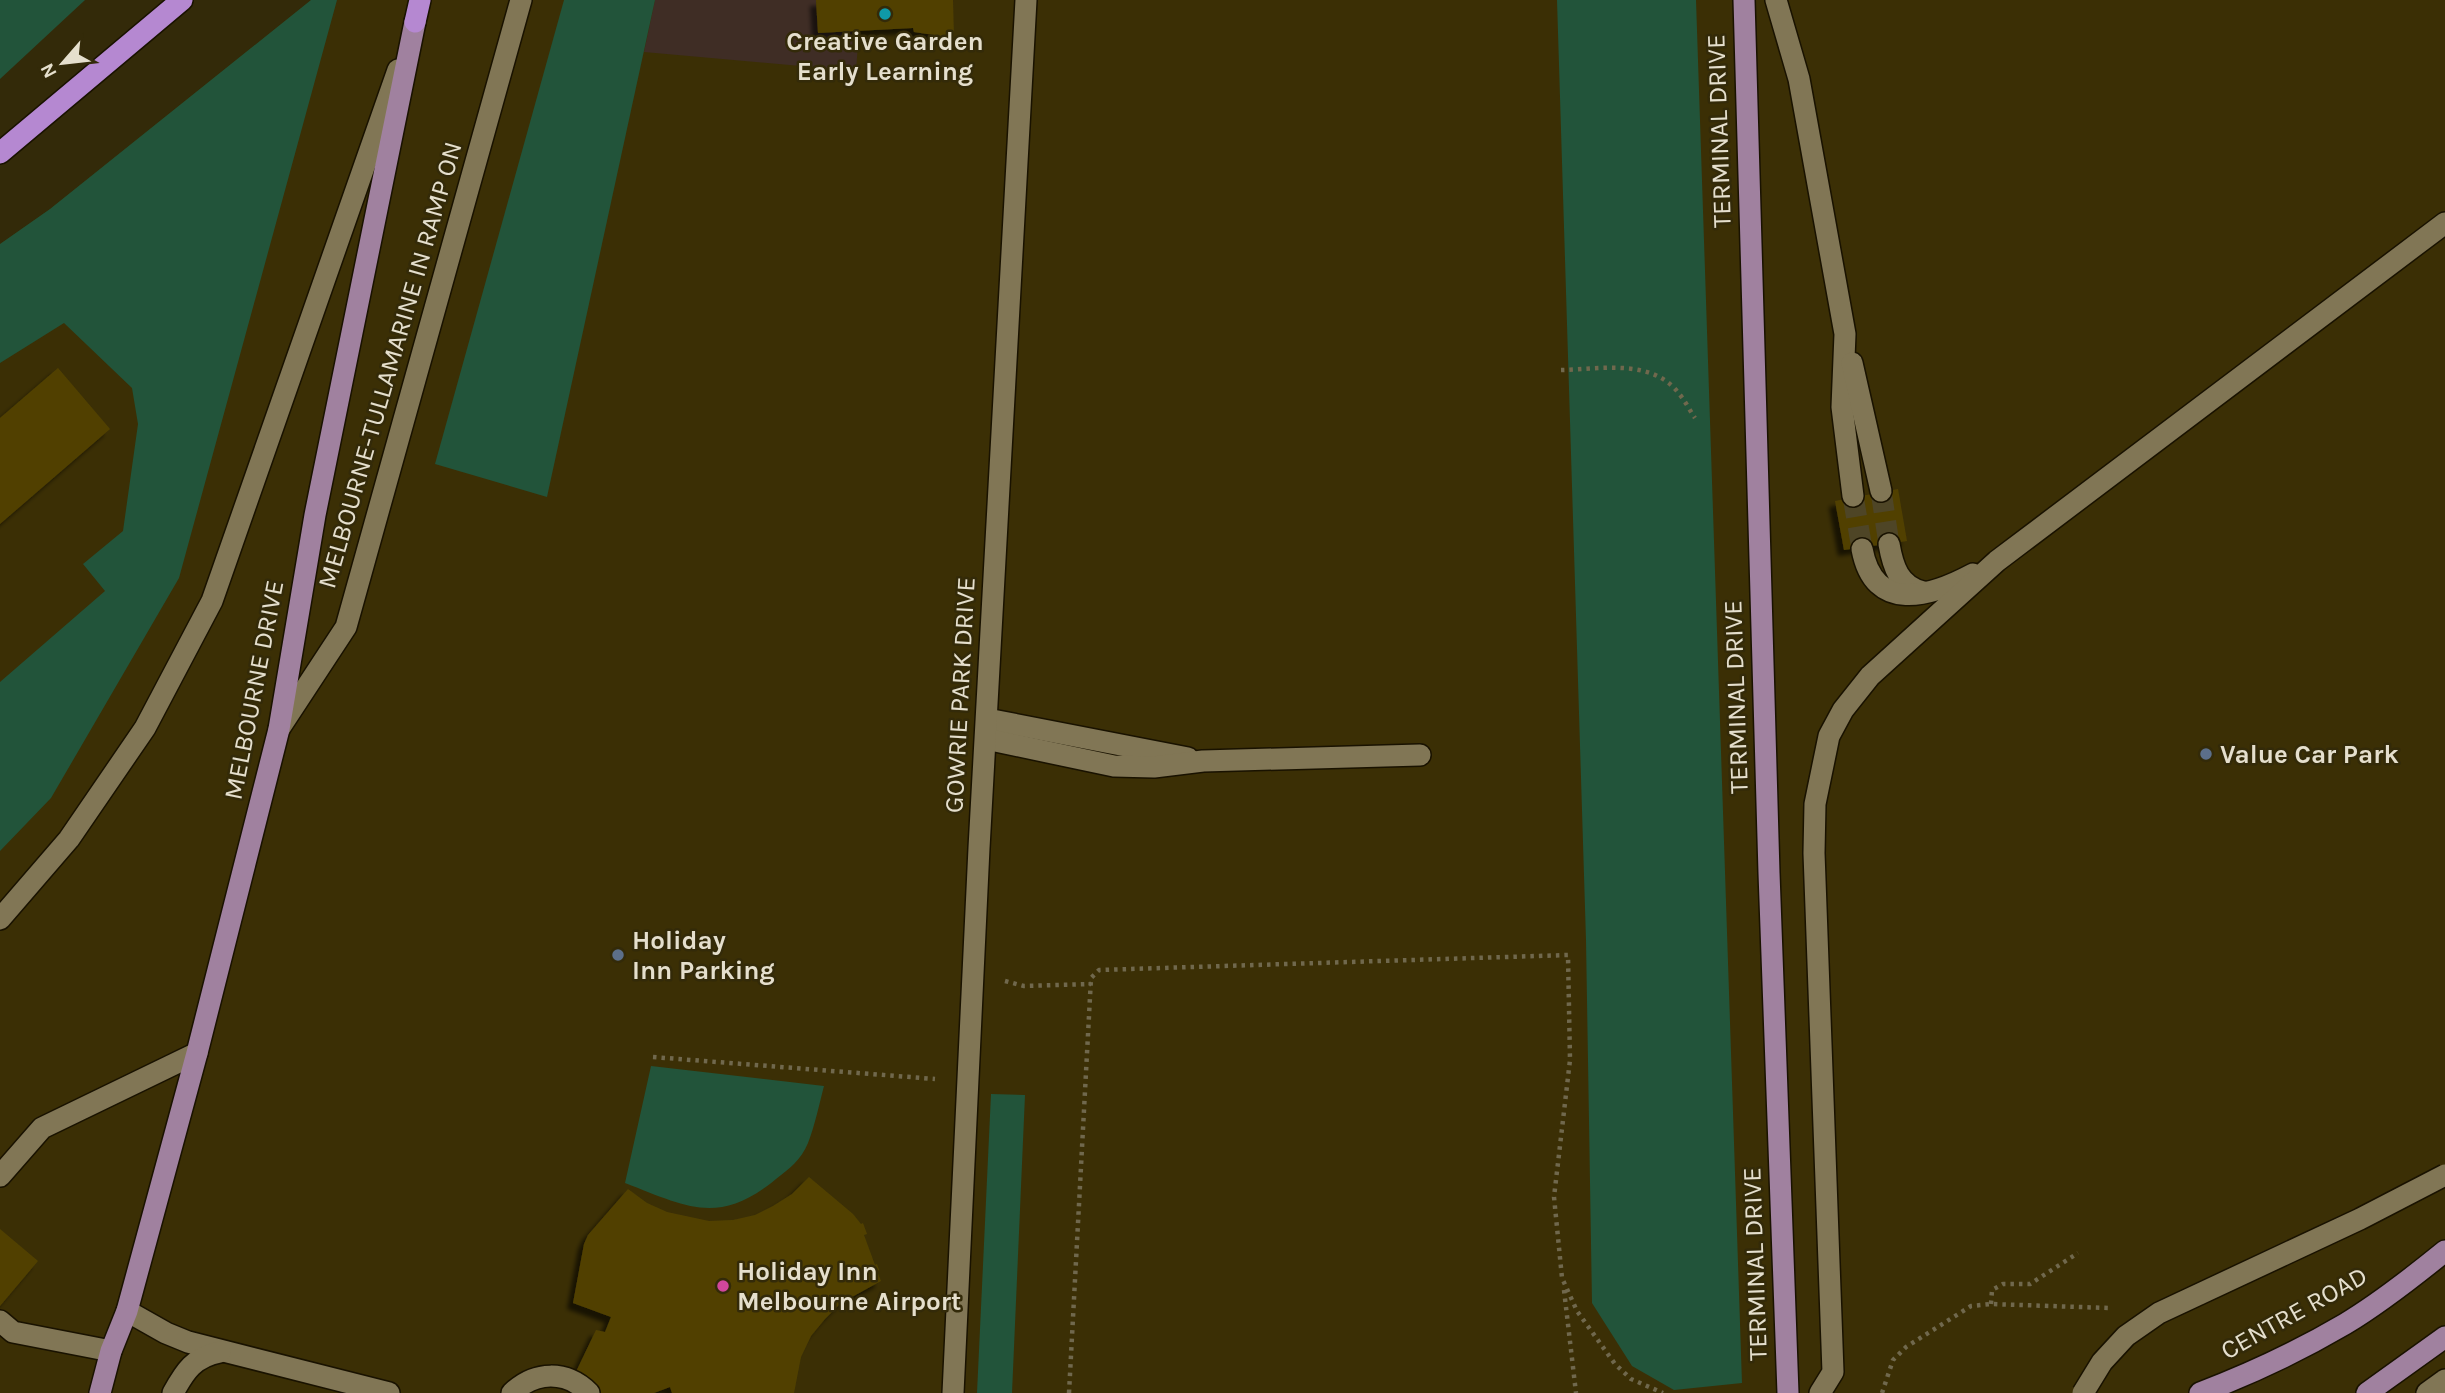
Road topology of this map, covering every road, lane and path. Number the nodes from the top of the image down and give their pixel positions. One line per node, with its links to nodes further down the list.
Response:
1 (182, 0): 8 (highway)
2 (420, 0): 7 (highway, MELBOURNE DRIVE)
3 (521, 0): 19 (street, MELBOURNE-TULLAMARINE IN RAMP ON)
4 (1026, 0): 20 (street, GOWRIE PARK DRIVE)
5 (1744, 0): 49 (main road, TERMINAL DRIVE)
6 (1776, 0): 10 (street)
7 (415, 22): 19 (main road, MELBOURNE DRIVE); 22 (street, MELBOURNE DRIVE)
8 (0, 153)
9 (2445, 223): 17 (street)
10 (1845, 334): 13 (street); 14 (street)
11 (1562, 370): 12 (path)
12 (1695, 418)
13 (1881, 491)
14 (1853, 496)
15 (1889, 544): 18 (street)
16 (1862, 549): 18 (street)
17 (1997, 561): 18 (street); 50 (street)
18 (1924, 593)
19 (279, 729): 25 (main road, MELBOURNE DRIVE)
20 (987, 729): 21 (street); 23 (street, GOWRIE PARK DRIVE)
21 (1420, 755)
22 (0, 919)
23 (973, 979): 24 (path); 45 (street, GOWRIE PARK DRIVE)
24 (1091, 984): 32 (path); 46 (path)
25 (197, 1053): 29 (street); 33 (main road, MELBOURNE DRIVE)
26 (653, 1057): 27 (path)
27 (941, 1080)
28 (2445, 1175): 52 (street, bridge)
29 (0, 1176)
30 (2445, 1251): 53 (main road, CENTRE ROAD)
31 (2078, 1253): 51 (path)
32 (1562, 1278): 47 (path); 48 (path)
33 (127, 1311): 36 (street); 37 (main road, MELBOURNE DRIVE)
34 (4, 1333): 37 (street)
35 (2445, 1337): 54 (main road)
36 (220, 1352): 41 (street); 42 (street)
37 (110, 1356): 39 (main road, MELBOURNE DRIVE); 40 (main road, MELBOURNE DRIVE)
38 (2445, 1380): 55 (street)
39 (86, 1393)
40 (100, 1393)
41 (173, 1393)
42 (389, 1393)
43 (512, 1393): 44 (street)
44 (589, 1393)
45 (953, 1393)
46 (1069, 1393)
47 (1576, 1393)
48 (1663, 1393)
49 (1788, 1393)
50 (1820, 1393)
51 (1882, 1393)
52 (2083, 1393)
53 (2200, 1393)
54 (2367, 1393)
55 (2427, 1393)

